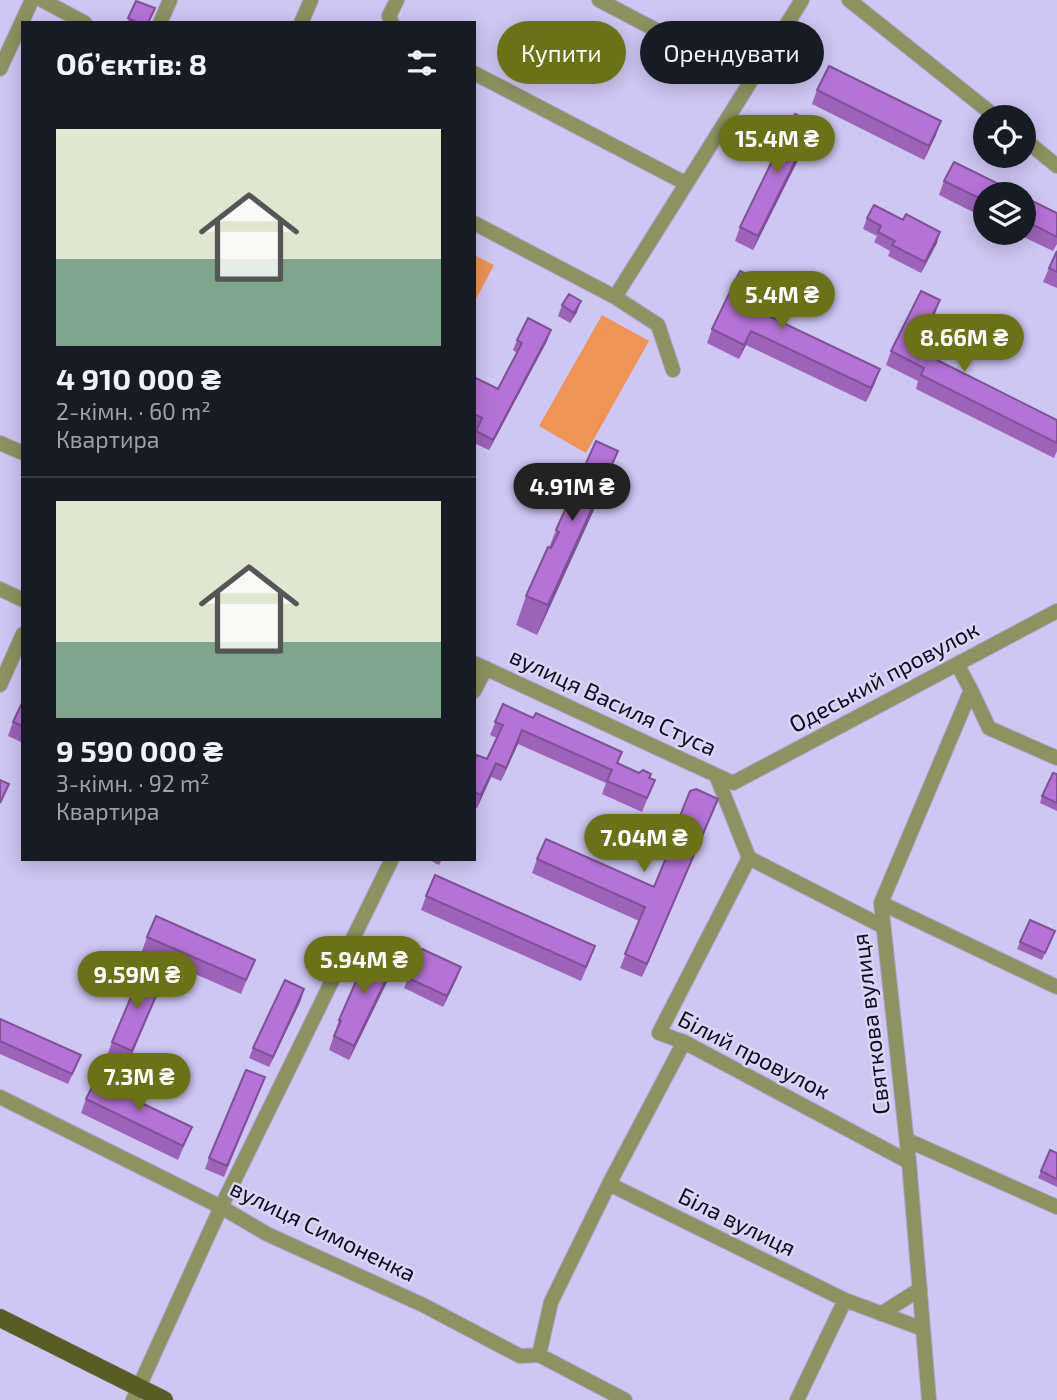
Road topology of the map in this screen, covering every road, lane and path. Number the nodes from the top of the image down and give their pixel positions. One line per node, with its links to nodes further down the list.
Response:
1 (32, 0): 9 (street)
2 (42, 0): 10 (street)
3 (170, 0): 11 (street)
4 (311, 0): 12 (street)
5 (397, 0): 13 (street)
6 (600, 0): 14 (street)
7 (802, 0): 15 (street)
8 (849, 0): 20 (street)
9 (22, 21)
10 (81, 21)
11 (161, 21)
12 (302, 21)
13 (391, 21)
14 (640, 21)
15 (789, 21)
16 (21, 24): 17 (street)
17 (0, 69)
18 (476, 74): 23 (street)
19 (748, 84): 23 (street)
20 (981, 105)
21 (1036, 149): 22 (street)
22 (1057, 166)
23 (685, 183): 25 (street)
24 (476, 224): 25 (street)
25 (615, 297): 26 (street)
26 (673, 370)
27 (0, 443): 28 (street)
28 (21, 452)
29 (0, 589): 30 (street)
30 (21, 599)
31 (1057, 611): 33 (street, Одеський провулок)
32 (21, 638): 35 (street)
33 (957, 664): 36 (street); 39 (street, Одеський провулок)
34 (480, 666): 38 (street, вулиця Василя Стуса)
35 (0, 685)
36 (971, 690): 37 (street); 42 (street, Святкова вулиця)
37 (1057, 758)
38 (716, 775): 39 (street, вулиця Василя Стуса); 40 (street)
39 (733, 783)
40 (749, 858): 43 (street); 45 (street, Білий провулок)
41 (391, 861): 50 (street)
42 (881, 903): 43 (street, Святкова вулиця); 44 (street)
43 (882, 926): 47 (street, Святкова вулиця)
44 (1057, 987)
45 (684, 1042): 48 (street, Білий провулок); 49 (street)
46 (0, 1097): 50 (street, вулиця Симоненка)
47 (907, 1140): 48 (street, Святкова вулиця); 51 (street)
48 (909, 1162): 52 (street, Святкова вулиця)
49 (609, 1184): 53 (street, Біла вулиця); 57 (street)
50 (221, 1207): 57 (street, вулиця Симоненка); 58 (street)
51 (1057, 1207)
52 (920, 1289): 54 (street); 56 (street, Святкова вулиця)
53 (845, 1300): 54 (street, Біла вулиця); 61 (street)
54 (881, 1314): 56 (street, Біла вулиця)
55 (0, 1318): 58 (main road)
56 (923, 1329): 62 (street, Святкова вулиця)
57 (539, 1355): 60 (street, вулиця Симоненка)
58 (135, 1394): 59 (main road)
59 (164, 1400)
60 (625, 1400)
61 (797, 1400)
62 (929, 1400)

